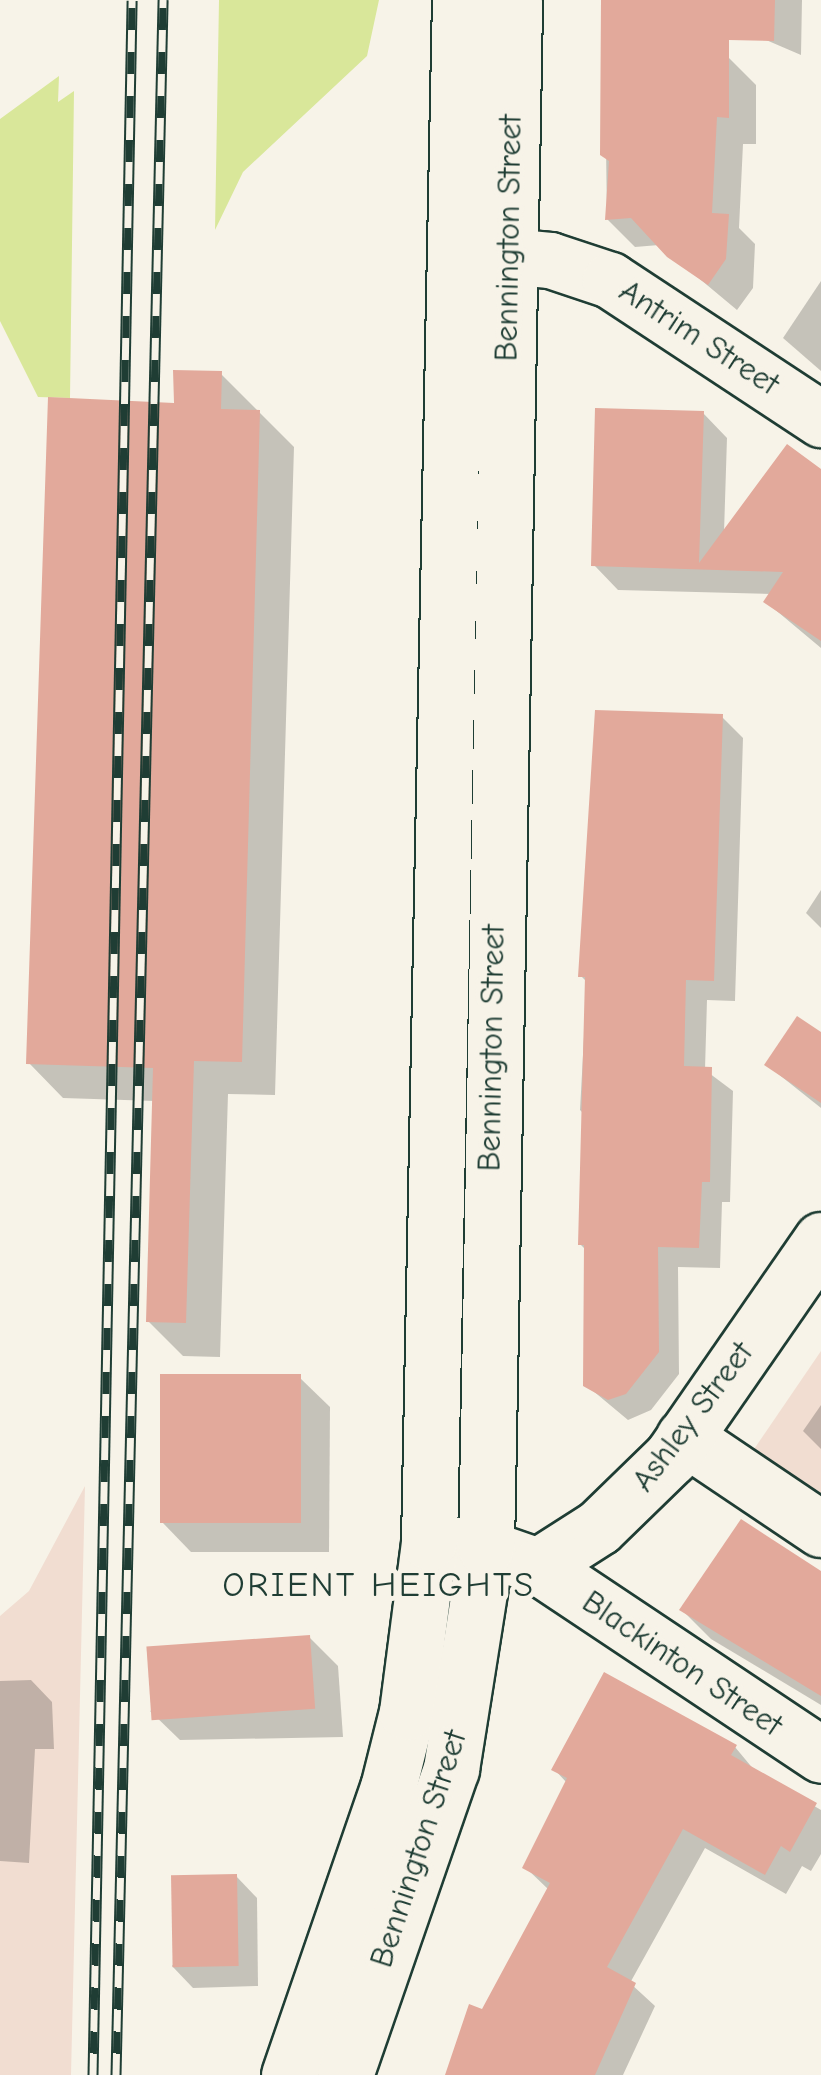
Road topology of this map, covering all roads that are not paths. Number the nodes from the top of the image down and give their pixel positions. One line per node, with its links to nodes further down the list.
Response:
1 (460, 0): 3 (main road, Bennington Street)
2 (514, 0): 4 (main road, Bennington Street)
3 (455, 251): 4 (main road, Antrim Street); 6 (main road, Bennington Street)
4 (508, 254): 5 (main road, Antrim Street); 6 (main road, Bennington Street)
5 (821, 419)
6 (474, 632): 10 (main road, Bennington Street); 11 (main road, Bennington Street)
7 (821, 1240): 8 (main road, Ashley Street)
8 (684, 1437): 9 (main road); 12 (main road, Ashley Street)
9 (821, 1529)
10 (428, 1542): 11 (main road, Blackinton Street); 14 (main road, Bennington Street)
11 (486, 1548): 12 (main road, Blackinton Street); 14 (main road, Bennington Street)
12 (538, 1566): 13 (main road, Blackinton Street)
13 (821, 1756)
14 (354, 1958): 15 (main road, Bennington Street); 16 (main road, Bennington Street)
15 (290, 2075)
16 (345, 2075)

